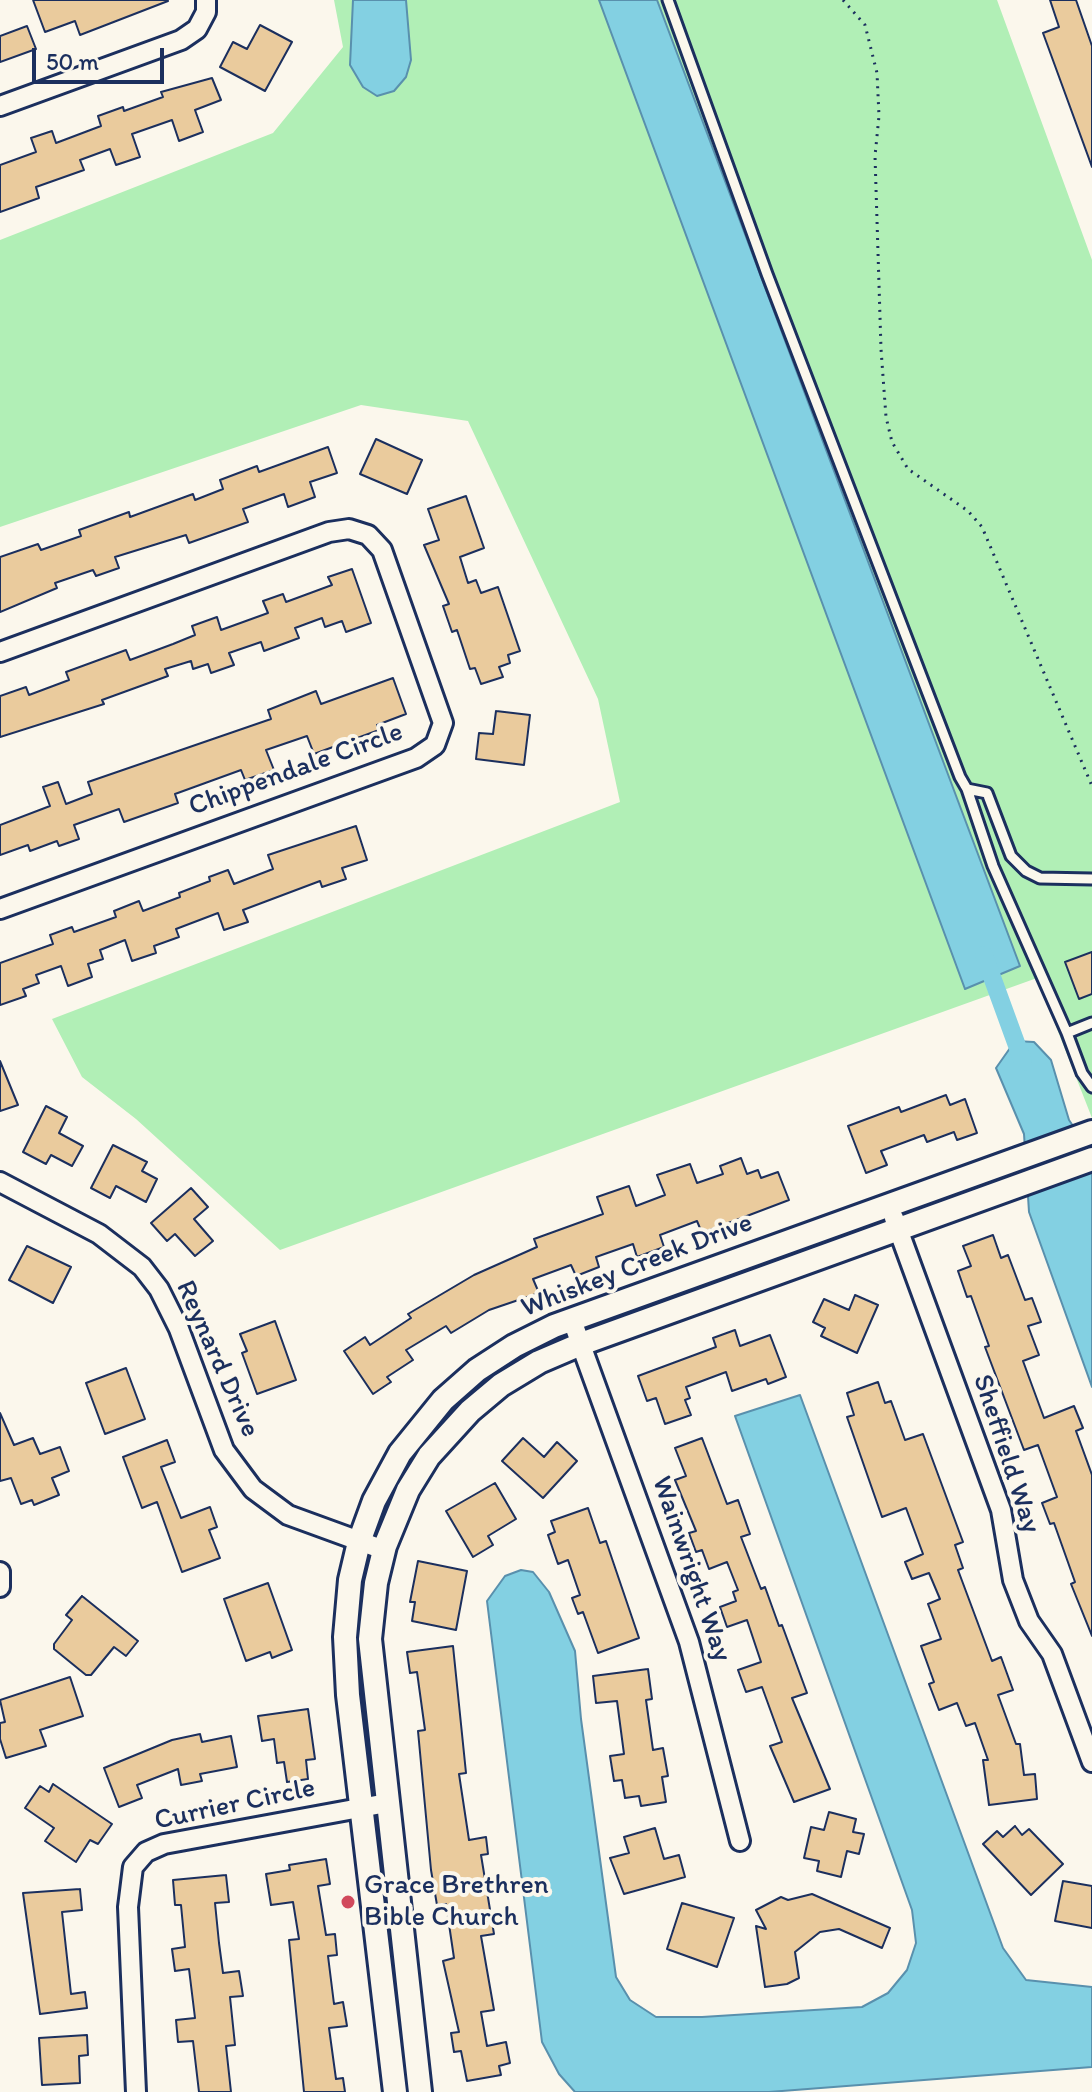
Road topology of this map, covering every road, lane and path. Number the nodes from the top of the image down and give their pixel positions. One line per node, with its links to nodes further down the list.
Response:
1 (206, 0): 4 (street)
2 (668, 0): 7 (lane)
3 (843, 0): 6 (path)
4 (0, 106)
5 (0, 652): 9 (street, Chippendale Circle)
6 (1092, 786)
7 (967, 789): 8 (lane); 11 (lane)
8 (1092, 879)
9 (0, 909)
10 (1092, 1023): 11 (lane)
11 (1067, 1033): 12 (lane)
12 (1091, 1085)
13 (1092, 1132): 16 (street, Whiskey Creek Drive)
14 (1092, 1159): 17 (street, Whiskey Creek Drive)
15 (0, 1182): 20 (street, Reynard Drive)
16 (890, 1205): 17 (street, Sheffield Way); 18 (street, Whiskey Creek Drive)
17 (899, 1229): 19 (street, Whiskey Creek Drive); 24 (street, Sheffield Way)
18 (572, 1320): 19 (street, Wainwright Way); 20 (street, Whiskey Creek Drive)
19 (581, 1344): 21 (street, Whiskey Creek Drive); 27 (street, Wainwright Way)
20 (359, 1542): 21 (street, Reynard Drive); 26 (street, Whiskey Creek Drive)
21 (384, 1550): 25 (street, Whiskey Creek Drive)
22 (0, 1572): 23 (street)
23 (0, 1587)
24 (1092, 1762)
25 (387, 1803): 26 (street, Currier Circle); 30 (street, Whiskey Creek Drive)
26 (362, 1808): 28 (street, Currier Circle); 29 (street, Whiskey Creek Drive)
27 (740, 1841)
28 (136, 2092)
29 (395, 2092)
30 (420, 2092)

